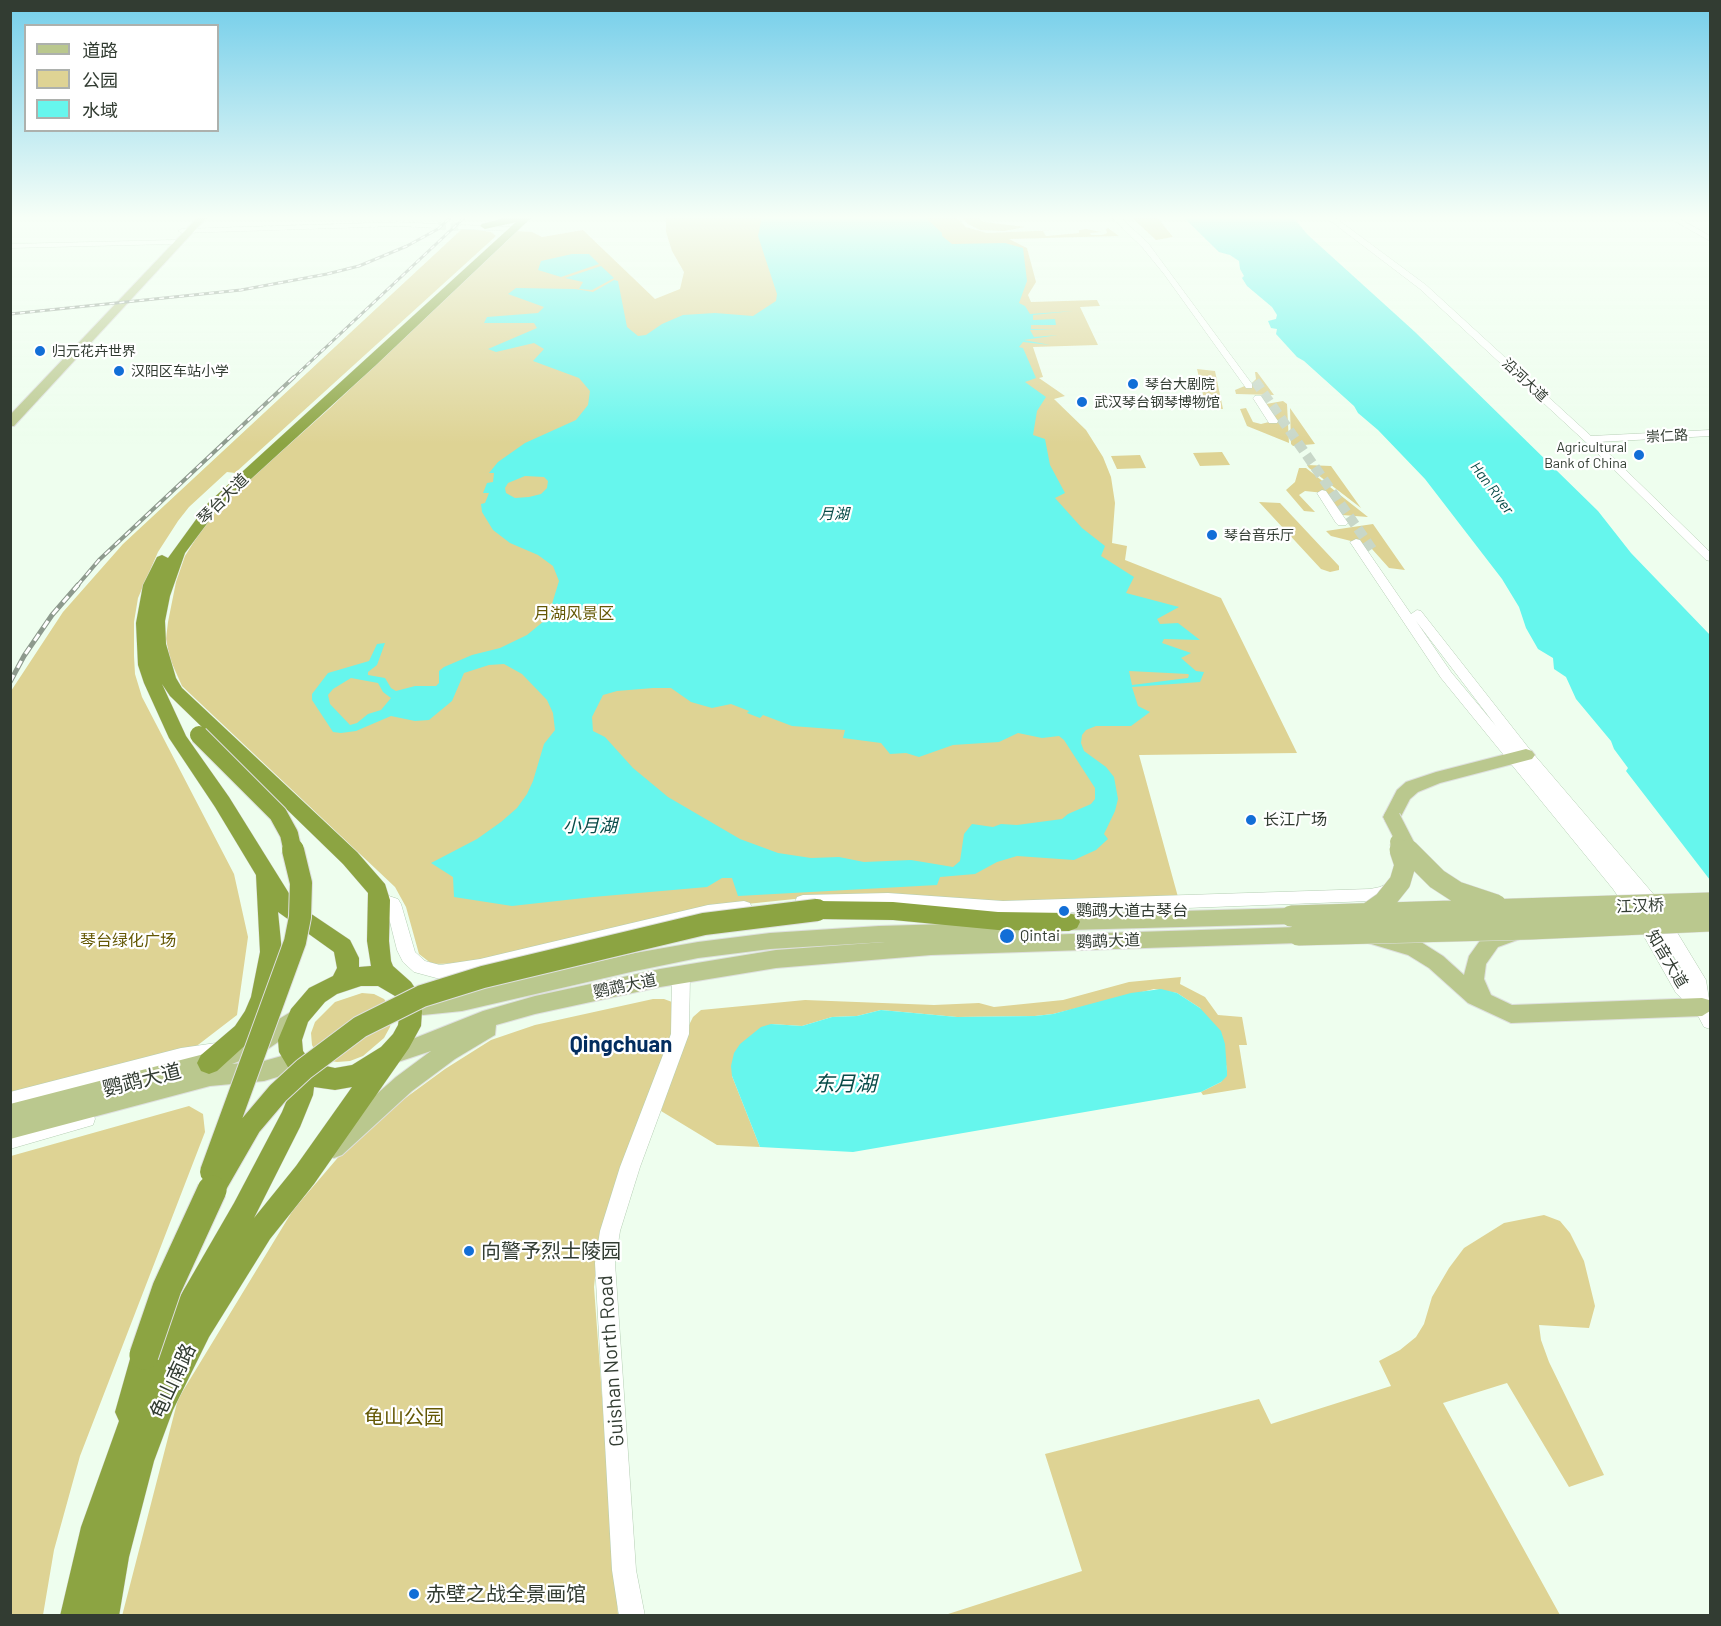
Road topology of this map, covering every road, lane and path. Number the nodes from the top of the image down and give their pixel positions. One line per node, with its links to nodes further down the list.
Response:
1 (125, 292): 10 (main road)
2 (130, 292): 12 (main road)
3 (442, 292): 22 (highway, 琴台大道)
4 (445, 292): 27 (highway, 琴台大道)
5 (1182, 292): 6 (main road)
6 (1190, 292)
7 (1430, 292): 15 (main road, 沿河大道)
8 (1435, 292): 15 (main road, 沿河大道)
9 (1258, 399): 11 (main road)
10 (10, 413)
11 (1273, 421)
12 (10, 423)
13 (1710, 435): 14 (main road, 崇仁路)
14 (1626, 441): 15 (main road, 崇仁路); 15 (main road)
15 (1596, 442): 20 (main road, 沿河大道); 21 (main road, 沿河大道)
16 (1322, 493): 17 (main road)
17 (1342, 523)
18 (1356, 542): 23 (main road, 知音大道)
19 (1372, 549): 23 (main road, 知音大道)
20 (1710, 552)
21 (1710, 558)
22 (159, 696): 25 (highway, 琴台大道); 53 (highway, bridge)
23 (1520, 756): 24 (main road); 43 (main road, 知音大道)
24 (1392, 818): 26 (main road, bridge); 30 (main road, bridge)
25 (265, 872): 39 (highway, 琴台大道); 46 (highway)
26 (1400, 882): 27 (main road); 31 (main road, bridge)
27 (380, 900): 40 (highway)
28 (1710, 903): 29 (main road, 江汉桥, bridge)
29 (1569, 908): 30 (main road, 鹦鹉大道, bridge)
30 (1518, 910): 31 (main road, 鹦鹉大道, bridge)
31 (1367, 914): 34 (main road, 鹦鹉大道, bridge)
32 (1710, 921): 35 (main road, 江汉桥, bridge)
33 (1069, 922): 34 (main road, 鹦鹉大道); 40 (main road, 鹦鹉大道); 53 (highway, bridge)
34 (1294, 925): 37 (main road, 鹦鹉大道, bridge); 38 (main road, 鹦鹉大道)
35 (1579, 927): 36 (main road, 鹦鹉大道, bridge)
36 (1531, 929): 37 (main road, 鹦鹉大道, bridge); 41 (main road, bridge)
37 (1359, 934): 41 (main road, bridge)
38 (681, 974): 42 (main road, 鹦鹉大道); 57 (main road, Guishan North Road)
39 (342, 981): 40 (highway); 44 (highway)
40 (401, 990): 45 (highway)
41 (1484, 1002): 43 (main road)
42 (535, 1005): 45 (main road); 52 (main road)
43 (1706, 1014)
44 (299, 1016): 46 (main road, 鹦鹉大道); 47 (highway)
45 (389, 1055): 47 (highway); 52 (highway, 龟山南路)
46 (214, 1063): 47 (main road, 鹦鹉大道); 48 (main road); 49 (main road, 鹦鹉大道); 50 (main road, 鹦鹉大道); 51 (main road)
47 (300, 1066): 54 (highway)
48 (10, 1101)
49 (10, 1115)
50 (10, 1128)
51 (10, 1140)
52 (305, 1175): 56 (highway, 龟山南路)
53 (167, 1288): 54 (highway, bridge)
54 (118, 1458): 55 (highway)
55 (76, 1616)
56 (102, 1616)
57 (632, 1616)

